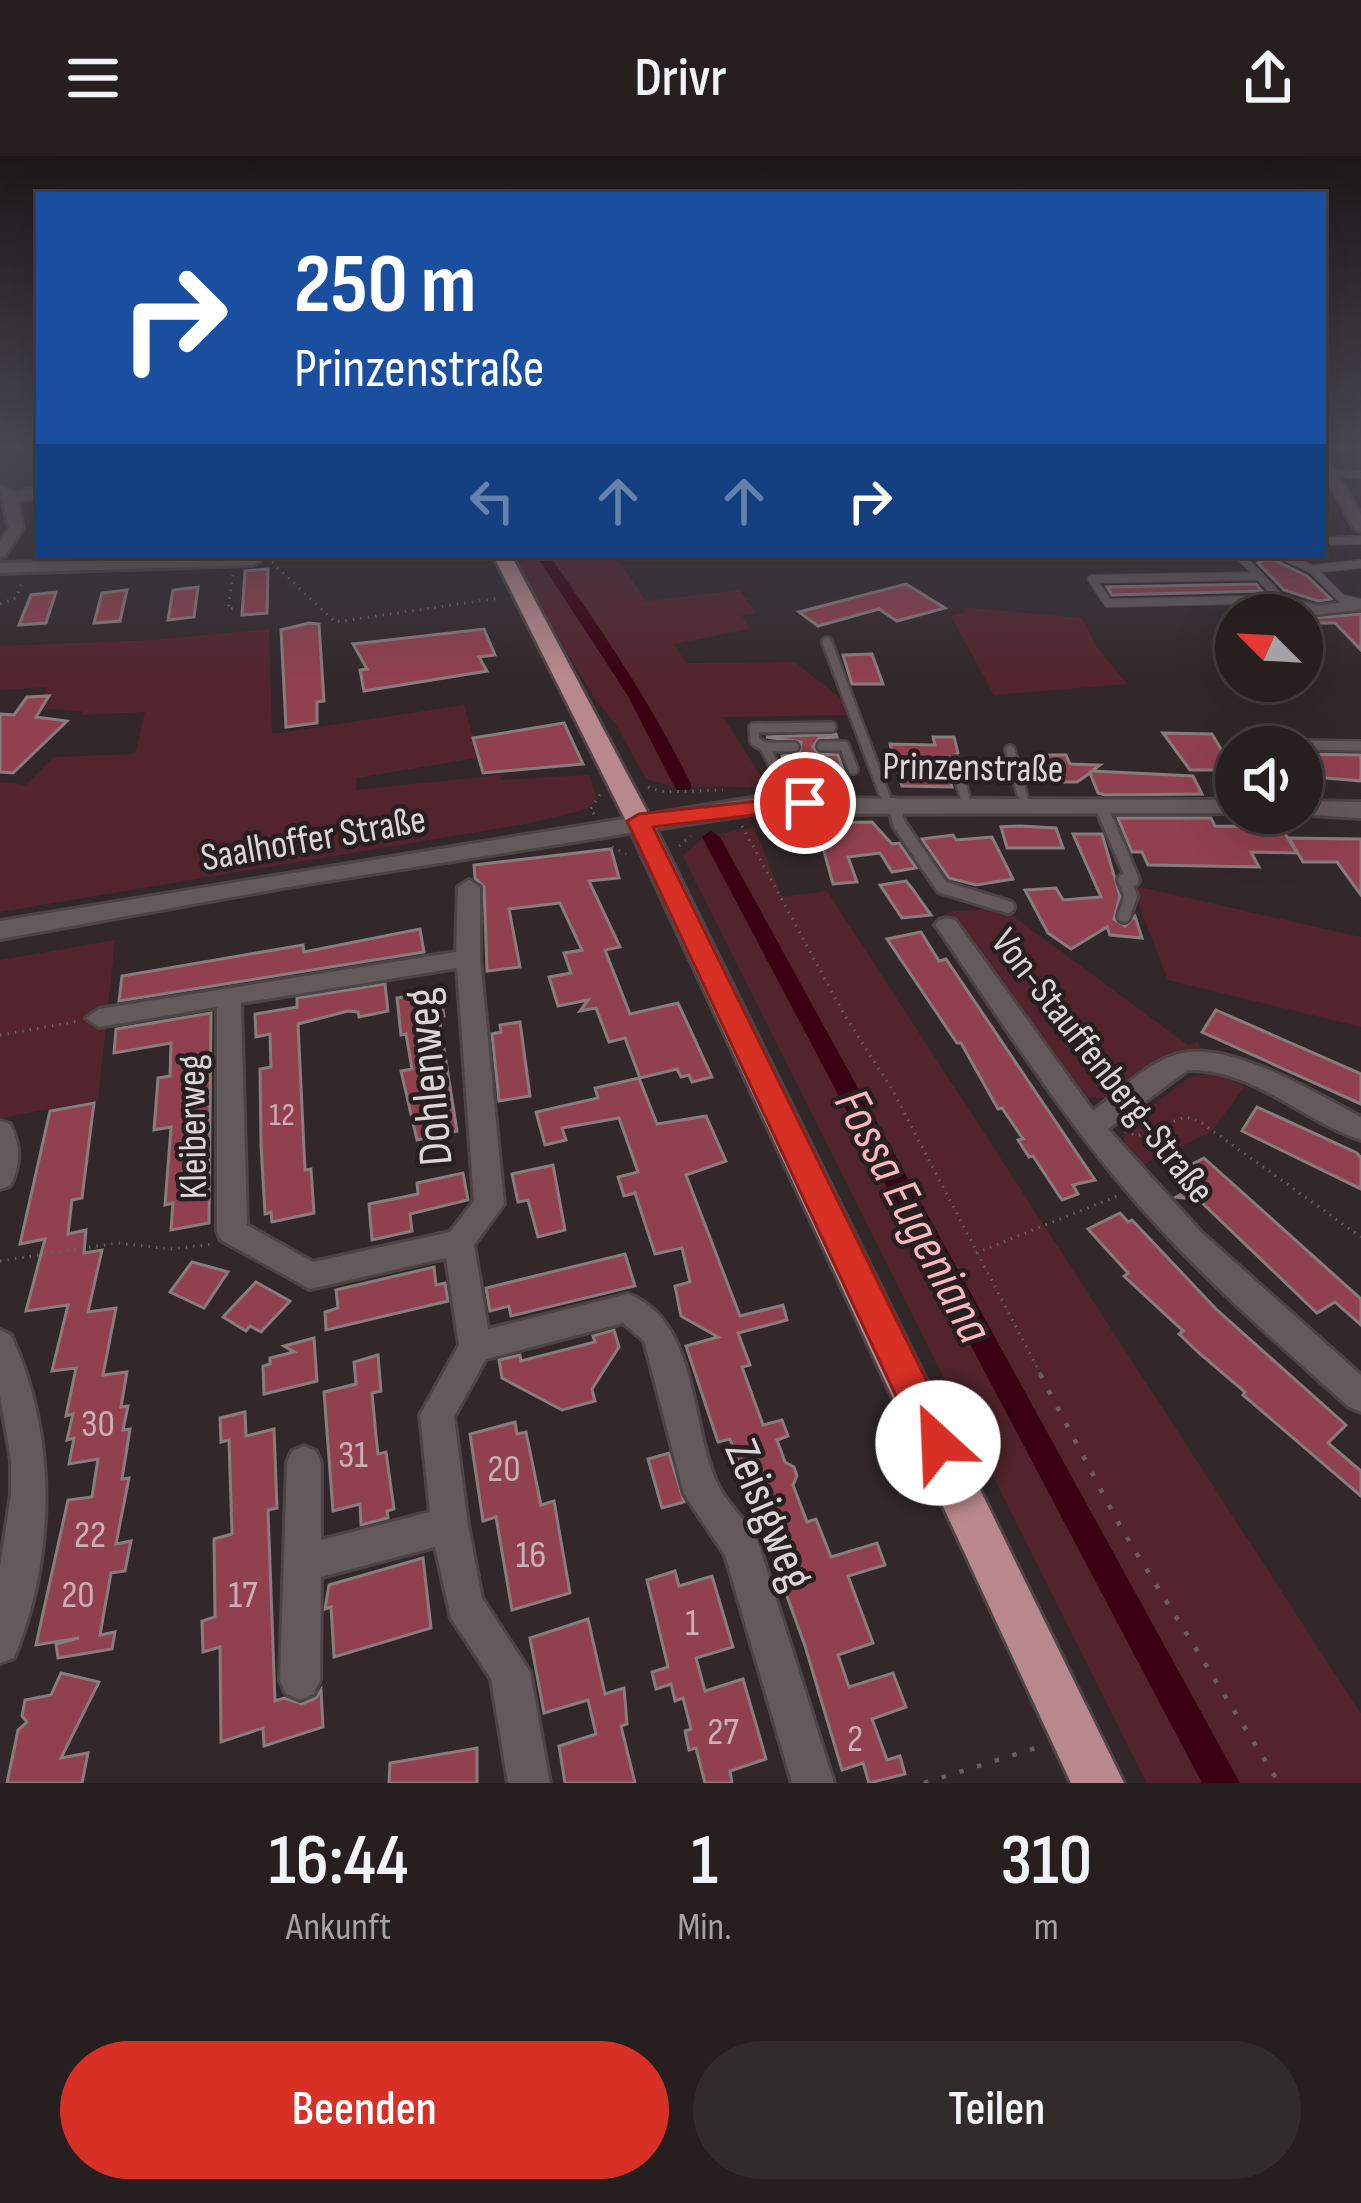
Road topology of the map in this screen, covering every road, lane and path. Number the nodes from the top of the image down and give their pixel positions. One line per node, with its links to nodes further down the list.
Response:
1 (15, 526): 4 (street)
2 (1361, 540): 3 (lane)
3 (1326, 541)
4 (0, 553)
5 (504, 558): 15 (main road)
6 (1242, 558): 13 (lane)
7 (1289, 558): 12 (lane)
8 (244, 561): 11 (street); 15 (path); 19 (path)
9 (1361, 564): 12 (lane)
10 (0, 568): 11 (street)
11 (28, 568): 17 (path)
12 (1312, 568): 18 (lane)
13 (1258, 576): 14 (lane); 16 (lane)
14 (1275, 594)
15 (526, 595): 41 (main road)
16 (1215, 601)
17 (0, 604)
18 (1361, 604): 20 (lane)
19 (235, 608)
20 (1323, 608)
21 (827, 642): 34 (lane)
22 (831, 727): 26 (lane)
23 (1323, 745): 25 (lane)
24 (822, 746): 31 (lane)
25 (1361, 746)
26 (765, 747): 27 (lane); 30 (lane)
27 (794, 747)
28 (1010, 750): 36 (lane)
29 (955, 760): 35 (lane)
30 (776, 770)
31 (853, 770)
32 (648, 787): 33 (path)
33 (664, 792)
34 (891, 804): 35 (main road, Prinzenstraße); 41 (main road, Prinzenstraße); 46 (lane)
35 (967, 805): 36 (main road, Prinzenstraße)
36 (1025, 806): 37 (main road, Prinzenstraße)
37 (1101, 806): 39 (main road, Prinzenstraße); 47 (lane)
38 (1323, 809): 40 (main road)
39 (1215, 810)
40 (1361, 810)
41 (639, 821): 49 (main road, Saalhoffer Straße); 72 (main road)
42 (741, 824): 62 (path)
43 (689, 836): 44 (path)
44 (679, 846)
45 (469, 886): 50 (street, Dohlenweg)
46 (1008, 907)
47 (1124, 916)
48 (947, 925): 54 (street, Von-Stauffenberg-Straße)
49 (0, 930)
50 (468, 958): 51 (street, Dohlenweg); 61 (street, Dohlenweg)
51 (229, 996): 52 (street, Dohlenweg); 59 (street, Kleiberweg)
52 (99, 1018): 53 (path)
53 (0, 1035)
54 (1096, 1123): 55 (street); 58 (street, Von-Stauffenberg-Straße); 60 (path)
55 (1361, 1129)
56 (0, 1132): 57 (street)
57 (0, 1178)
58 (1140, 1186): 62 (path); 66 (street, Von-Stauffenberg-Straße)
59 (243, 1237): 61 (street, Kleiberweg); 63 (path)
60 (1361, 1237)
61 (459, 1243): 65 (street)
62 (974, 1254): 77 (path)
63 (0, 1261)
64 (0, 1345): 70 (street)
65 (475, 1347): 68 (street); 74 (street, Zeisigweg)
66 (1361, 1396)
67 (304, 1462): 69 (street)
68 (450, 1525): 69 (street); 73 (street)
69 (302, 1563): 71 (street)
70 (0, 1644)
71 (299, 1680)
72 (1075, 1735): 75 (path); 76 (main road)
73 (529, 1783)
74 (813, 1783)
75 (924, 1783)
76 (1097, 1783)
77 (1279, 1783)

